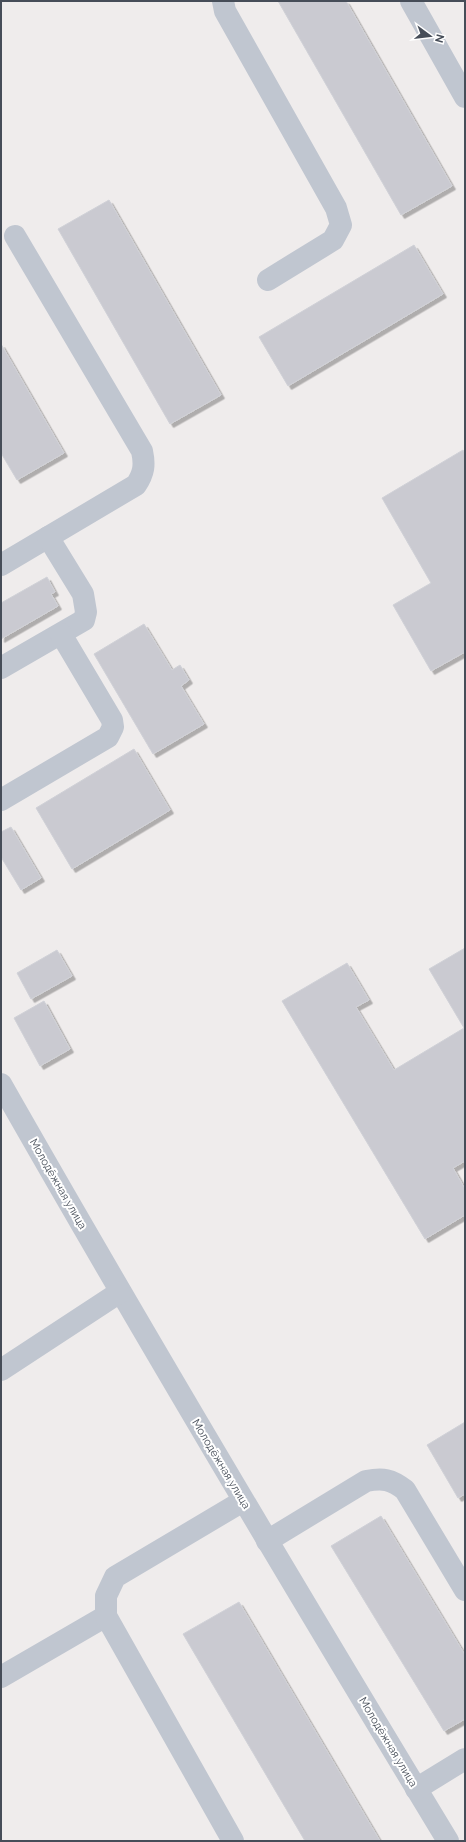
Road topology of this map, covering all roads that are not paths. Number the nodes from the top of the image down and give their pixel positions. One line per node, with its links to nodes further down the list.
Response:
1 (223, 1): 5 (street)
2 (411, 1): 3 (street)
3 (465, 97)
4 (15, 236): 6 (street)
5 (268, 280)
6 (48, 537): 7 (street); 8 (street)
7 (1, 565)
8 (61, 634): 9 (street); 10 (street)
9 (1, 668)
10 (1, 800)
11 (1, 1084): 12 (street, Молодёжная улица)
12 (120, 1292): 13 (street); 14 (street, Молодёжная улица)
13 (1, 1370)
14 (243, 1501): 15 (street, Молодёжная улица); 18 (street)
15 (266, 1541): 16 (street); 21 (street, Молодёжная улица)
16 (457, 1560): 17 (street)
17 (465, 1590)
18 (106, 1616): 19 (street); 22 (street)
19 (1, 1677)
20 (465, 1758): 21 (street)
21 (416, 1789): 23 (street, Молодёжная улица)
22 (233, 1841)
23 (448, 1841)

